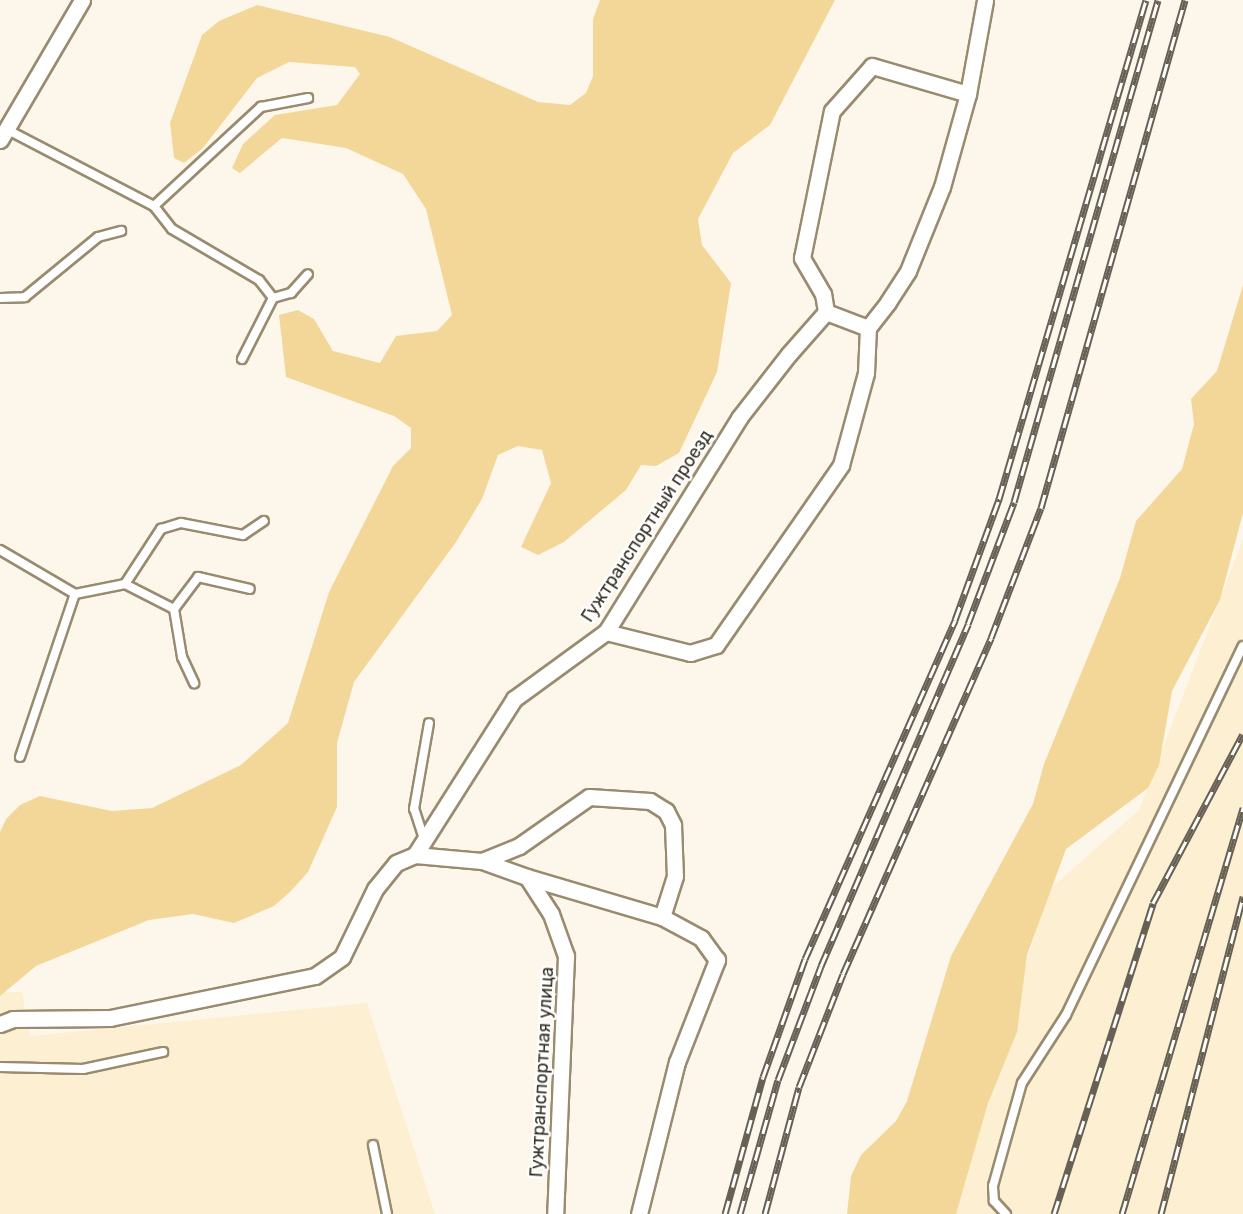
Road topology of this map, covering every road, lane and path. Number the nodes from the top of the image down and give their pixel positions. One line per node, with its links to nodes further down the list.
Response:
1 (81, 0): 5 (street)
2 (985, 0): 3 (street)
3 (968, 94): 11 (street); 12 (street)
4 (308, 98): 6 (lane)
5 (3, 135): 6 (lane)
6 (154, 206): 10 (lane)
7 (121, 231): 9 (lane)
8 (308, 274): 10 (lane)
9 (0, 298)
10 (273, 298): 13 (lane)
11 (826, 312): 12 (street); 20 (street, Гужтранспортный проезд)
12 (868, 328): 20 (street)
13 (242, 359)
14 (264, 521): 16 (lane)
15 (0, 550): 18 (lane)
16 (125, 584): 18 (lane); 19 (lane)
17 (250, 589): 19 (lane)
18 (75, 594): 24 (lane)
19 (174, 609): 22 (lane)
20 (606, 632): 25 (street, Гужтранспортный проезд)
21 (1243, 646): 37 (lane)
22 (194, 683)
23 (429, 723): 25 (lane)
24 (20, 757)
25 (424, 840): 26 (street, Гужтранспортный проезд)
26 (415, 855): 27 (street); 30 (street, Гужтранспортный проезд)
27 (482, 861): 28 (street); 29 (street)
28 (527, 877): 29 (street); 35 (street, Гужтранспортная улица)
29 (662, 917): 36 (street)
30 (0, 1024)
31 (163, 1052): 32 (lane)
32 (0, 1067)
33 (373, 1145): 34 (lane)
34 (387, 1214)
35 (555, 1214)
36 (639, 1214)
37 (1006, 1214)

